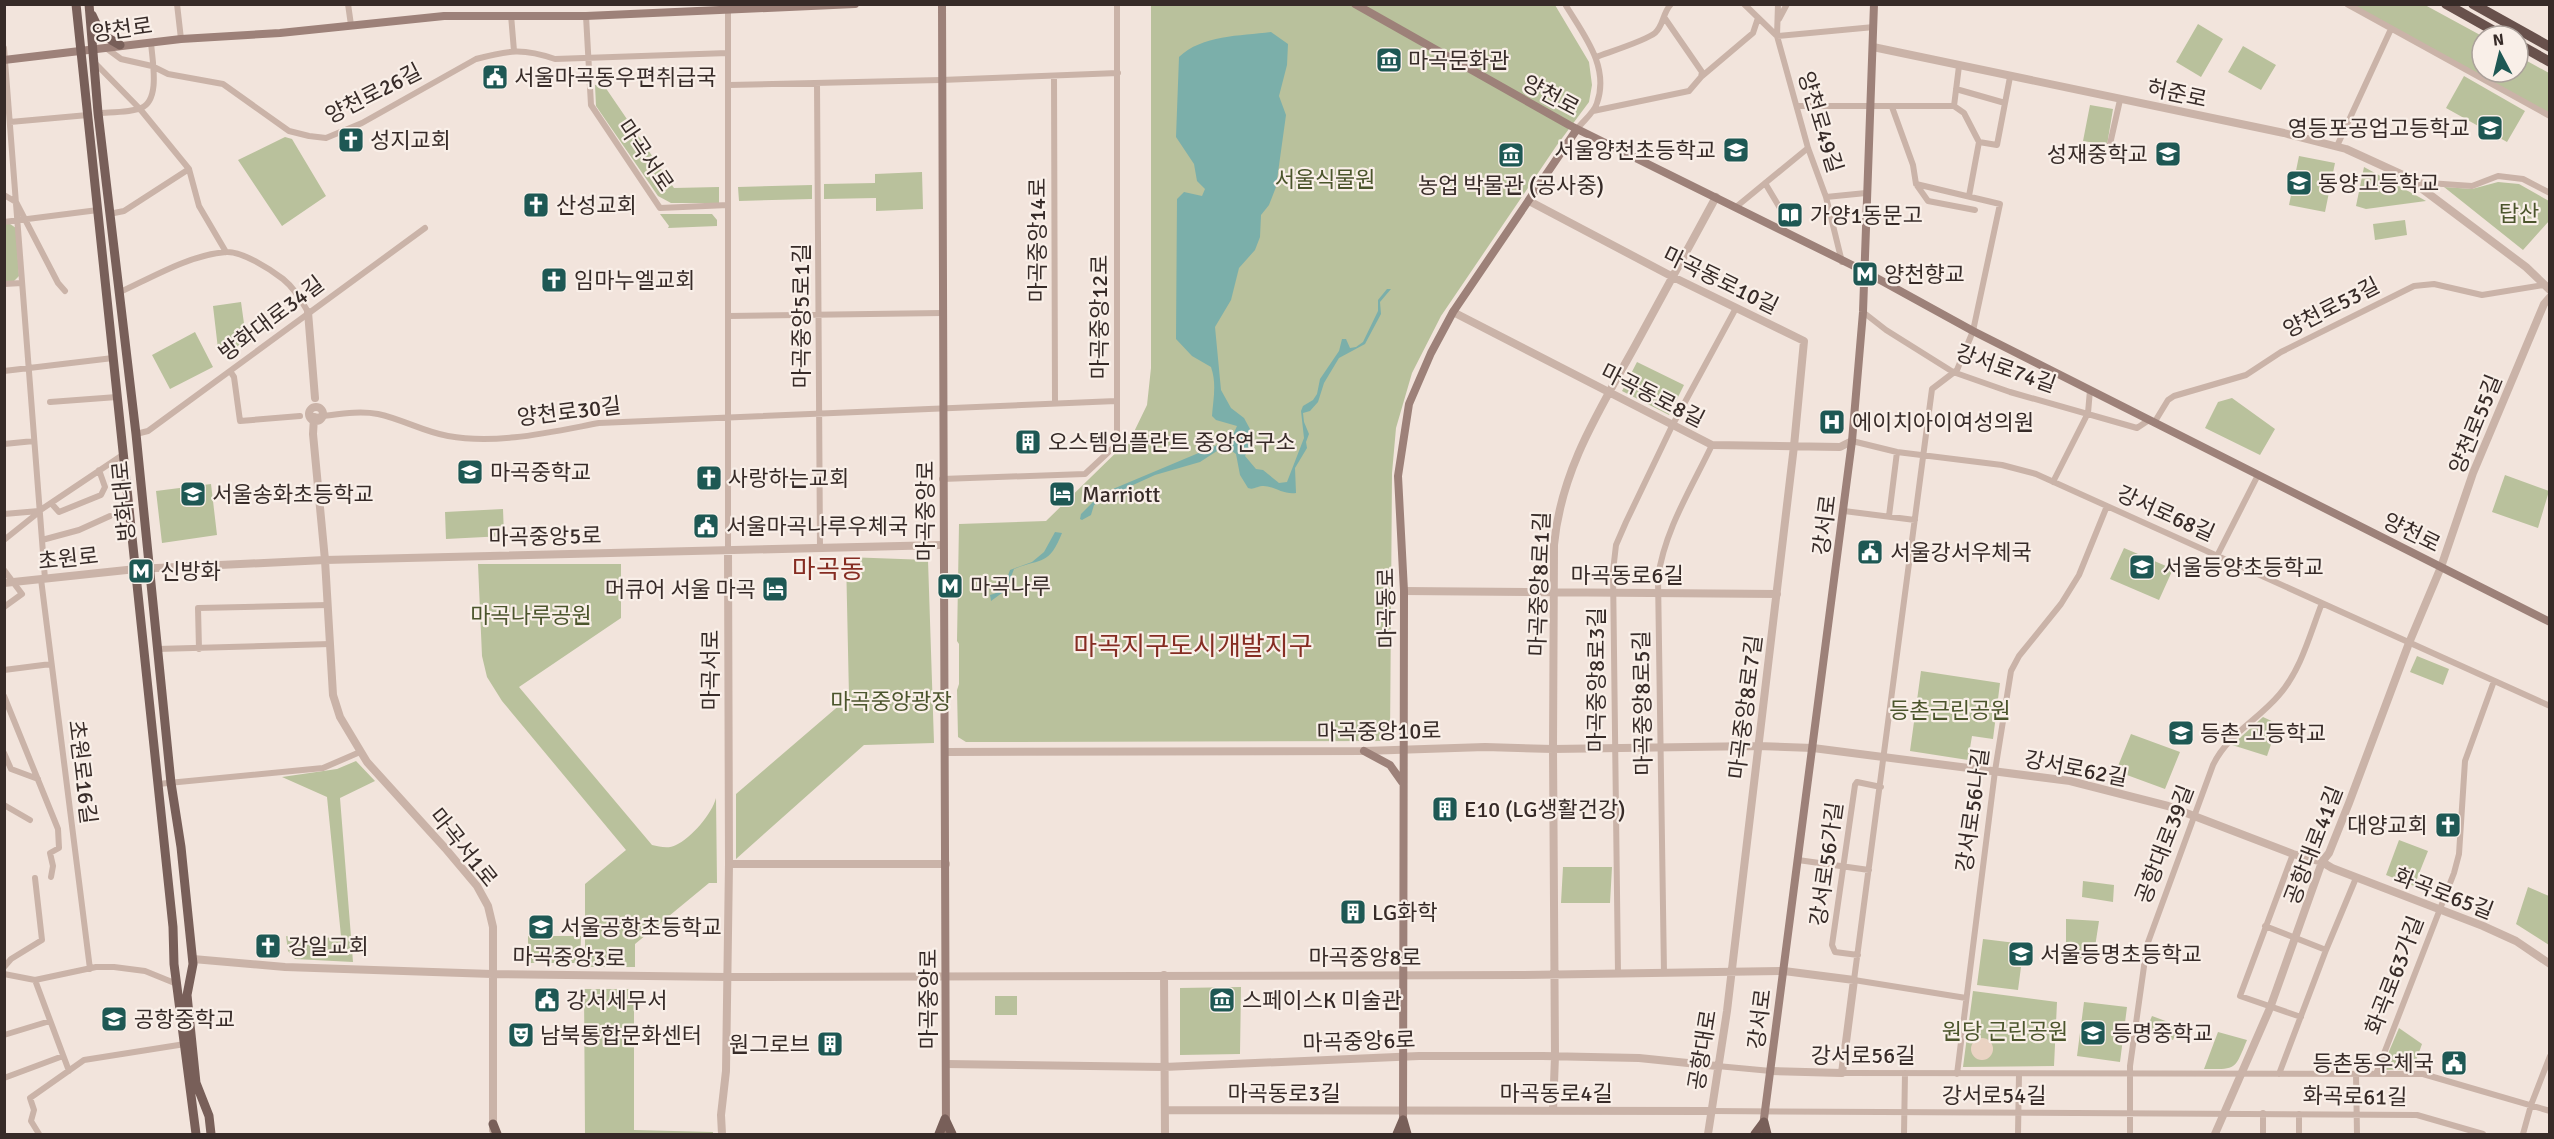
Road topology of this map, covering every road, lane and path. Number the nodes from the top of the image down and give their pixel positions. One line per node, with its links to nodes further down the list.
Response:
1 (76, 4): 39 (main road, 방화대로)
2 (177, 4): 29 (street)
3 (348, 4): 25 (street)
4 (855, 4): 18 (main road, 양천로)
5 (942, 4): 52 (main road, 마곡중앙로)
6 (1117, 4): 48 (street, 마곡중앙12로)
7 (1355, 4): 69 (main road, 양천로)
8 (1565, 4): 41 (street)
9 (1671, 4): 21 (street)
10 (1744, 4): 22 (street)
11 (1778, 4): 23 (street)
12 (1787, 4): 23 (street)
13 (1874, 4): 26 (main road, 강서로)
14 (2347, 4): 27 (street)
15 (2446, 4): 24 (highway)
16 (2473, 4): 33 (highway)
17 (89, 6): 31 (main road); 36 (main road, 방화대로)
18 (728, 10): 20 (main road, 양천로); 40 (street, 마곡서로)
19 (511, 15): 20 (main road, 양천로); 25 (main road, 양천로); 37 (street)
20 (586, 16): 42 (street, 마곡서로)
21 (1664, 17): 41 (street); 50 (street)
22 (1758, 18): 28 (street); 50 (street)
23 (1778, 19): 28 (street)
24 (2482, 24)
25 (351, 25): 29 (main road, 양천로)
26 (1874, 27): 28 (street); 32 (main road, 강서로)
27 (2391, 29): 67 (street); 73 (street)
28 (1777, 36): 59 (street, 양천로49길)
29 (181, 39): 30 (main road, 양천로)
30 (151, 42): 31 (main road, 양천로); 46 (street)
31 (120, 45): 35 (main road, 양천로)
32 (1873, 47): 47 (street, 허준로); 61 (main road, 강서로)
33 (2550, 47)
34 (4, 48): 43 (street, 초원로16길)
35 (106, 48): 36 (main road, 양천로); 46 (street, 양천로26길)
36 (93, 51): 39 (main road, 양천로); 44 (main road, 방화대로)
37 (514, 51): 42 (street); 46 (street, 양천로26길)
38 (2530, 51): 45 (highway)
39 (81, 52): 43 (main road, 양천로); 66 (main road, 방화대로)
40 (728, 53): 42 (street); 55 (street, 마곡서로)
41 (1596, 57): 64 (street)
42 (589, 58): 87 (street, 마곡서로)
43 (5, 60): 54 (street, 초원로16길)
44 (93, 61): 63 (street); 65 (main road, 방화대로)
45 (2550, 62)
46 (152, 66): 63 (street)
47 (1959, 66): 51 (street, 허준로); 56 (street)
48 (1118, 73): 49 (street); 125 (street, 마곡중앙12로)
49 (1054, 76): 52 (street); 126 (street, 마곡중앙14로)
50 (1701, 77): 64 (street)
51 (2010, 77): 57 (street, 허준로); 58 (street)
52 (942, 80): 53 (street); 109 (main road, 마곡중앙로)
53 (817, 83): 55 (street); 112 (street, 마곡중앙5로1길)
54 (6, 84): 68 (street, 초원로16길)
55 (729, 85): 87 (street, 마곡서로)
56 (1956, 89): 58 (street); 60 (street)
57 (2120, 100): 72 (street); 73 (street, 허준로)
58 (2005, 103): 71 (street)
59 (1797, 106): 61 (street); 74 (street, 양천로49길)
60 (1954, 106): 62 (street); 71 (street)
61 (1870, 107): 62 (street); 79 (main road, 강서로)
62 (1892, 107): 78 (street)
63 (140, 109): 65 (street); 75 (street)
64 (1593, 111): 69 (street)
65 (98, 113): 91 (main road, 방화대로)
66 (88, 115): 68 (street); 89 (main road, 방화대로)
67 (2550, 116)
68 (10, 122): 70 (street, 초원로16길)
69 (1577, 129): 83 (main road, 양천로); 85 (main road, 마곡동로)
70 (8, 141): 86 (street, 초원로16길)
71 (1979, 142): 82 (street)
72 (2110, 144)
73 (2337, 146): 76 (street, 허준로)
74 (1808, 148): 77 (street); 84 (street, 양천로49길)
75 (189, 169): 91 (street); 97 (street)
76 (2413, 182): 80 (street); 103 (street, 허준로)
77 (1765, 183): 88 (street); 96 (street)
78 (1916, 184): 82 (street); 90 (street)
79 (1866, 193): 84 (street); 99 (main road, 강서로)
80 (2550, 193)
81 (4, 195): 86 (street)
82 (1969, 196): 114 (street)
83 (1716, 197): 88 (main road, 양천로); 100 (street, 마곡중앙8로1길)
84 (1826, 197): 98 (street, 양천로49길)
85 (1529, 201): 100 (street, 마곡동로10길); 110 (main road, 마곡동로)
86 (16, 202): 92 (street); 93 (street, 초원로16길)
87 (728, 205): 113 (street, 마곡서로)
88 (1736, 207): 96 (main road, 양천로)
89 (98, 210): 92 (street); 115 (main road, 방화대로)
90 (1975, 210)
91 (109, 214): 105 (main road, 방화대로)
92 (26, 220): 93 (street); 104 (street)
93 (18, 221): 94 (street); 101 (street, 초원로16길)
94 (4, 222)
95 (425, 228): 108 (street, 방화대로34길)
96 (1782, 231): 98 (main road, 양천로)
97 (226, 252): 105 (street); 108 (street)
98 (1842, 262): 99 (main road, 양천로)
99 (1862, 270): 111 (main road, 강서로); 114 (main road, 양천로)
100 (1673, 277): 107 (street, 마곡동로10길); 121 (street, 마곡중앙8로1길)
101 (22, 283): 102 (street); 116 (street, 초원로16길)
102 (4, 284)
103 (2547, 288): 132 (street, 양천로53길)
104 (66, 291)
105 (118, 293): 134 (main road, 방화대로)
106 (2550, 297): 162 (street, 양천로55길)
107 (1736, 308): 133 (street, 마곡중앙8로3길); 139 (street, 마곡동로10길)
108 (308, 312): 118 (street, 방화대로34길); 123 (street)
109 (942, 312): 112 (street); 127 (main road, 마곡중앙로)
110 (1453, 312): 121 (street, 마곡동로8길); 168 (main road, 마곡동로)
111 (1863, 312): 119 (street, 강서로74길); 136 (main road, 강서로)
112 (819, 314): 113 (street); 129 (street, 마곡중앙5로1길)
113 (729, 316): 131 (street, 마곡서로)
114 (1973, 331): 119 (street); 120 (main road, 양천로)
115 (113, 358): 116 (street); 122 (main road, 방화대로)
116 (29, 368): 117 (street); 135 (street, 초원로16길)
117 (4, 370)
118 (230, 371): 130 (street); 134 (street, 방화대로34길)
119 (1953, 372): 128 (street, 강서로74길); 142 (street, 강서로56가길)
120 (2090, 390): 128 (street); 132 (main road, 양천로)
121 (1609, 393): 133 (street, 마곡동로8길); 169 (street, 마곡중앙8로1길)
122 (117, 397): 124 (street); 141 (main road, 방화대로)
123 (315, 398)
124 (50, 402)
125 (1116, 402): 126 (street); 145 (street, 마곡중앙12로)
126 (1055, 403): 127 (street)
127 (942, 409): 129 (street); 145 (main road, 마곡중앙로)
128 (2088, 413): 132 (street, 강서로74길); 146 (street)
129 (819, 414): 131 (street); 158 (street, 마곡중앙5로1길)
130 (307, 416): 131 (street, 양천로30길); 161 (street, 마곡서1로)
131 (728, 417): 159 (street, 마곡서로)
132 (2152, 422): 144 (main road, 양천로)
133 (1672, 426): 138 (street, 마곡동로8길); 170 (street, 마곡중앙8로3길)
134 (136, 434): 163 (main road, 방화대로)
135 (34, 441): 137 (street); 150 (street, 초원로16길)
136 (1852, 441): 139 (street, 마곡동로8길); 140 (street, 강서로68길); 149 (main road, 강서로)
137 (4, 444)
138 (1712, 445): 139 (street, 마곡동로8길); 171 (street, 마곡중앙8로5길)
139 (1794, 446): 172 (street, 마곡중앙8로7길)
140 (1898, 452): 142 (street, 강서로68길); 153 (street)
141 (124, 454): 143 (street); 164 (main road, 방화대로)
142 (1924, 455): 146 (street, 강서로68길); 154 (street, 강서로56가길)
143 (99, 470): 147 (street); 147 (street)
144 (2258, 475): 160 (street); 162 (main road, 양천로)
145 (942, 479): 157 (main road, 마곡중앙로)
146 (2054, 482): 148 (street, 강서로68길)
147 (51, 503): 150 (street)
148 (2107, 506): 160 (street, 강서로68길); 197 (street, 강서로56나길)
149 (1844, 511): 153 (street); 189 (main road, 강서로)
150 (39, 512): 151 (street); 155 (street); 156 (street, 초원로16길)
151 (4, 514)
152 (110, 516): 156 (street)
153 (1889, 516): 154 (street)
154 (1916, 520): 196 (street, 강서로56가길)
155 (4, 540)
156 (42, 540): 166 (street, 초원로16길)
157 (942, 545): 158 (street, 마곡중앙5로); 194 (main road, 마곡중앙로)
158 (820, 548): 159 (street, 마곡중앙5로)
159 (728, 550): 161 (street, 마곡중앙5로); 209 (street, 마곡서로)
160 (2217, 556): 173 (street, 강서로68길)
161 (325, 560): 163 (street, 마곡중앙5로); 174 (street, 마곡서1로)
162 (2441, 567): 176 (main road, 양천로); 177 (street, 공항대로41길)
163 (148, 568): 164 (street, 초원로); 179 (main road, 방화대로)
164 (136, 569): 166 (street, 초원로); 201 (main road, 방화대로)
165 (4, 570): 167 (street)
166 (43, 579): 167 (street, 초원로); 181 (street, 초원로16길)
167 (9, 583): 175 (street)
168 (1404, 591): 169 (street, 마곡동로6길); 190 (main road, 마곡동로)
169 (1554, 592): 170 (street, 마곡동로6길); 191 (street, 마곡중앙8로1길)
170 (1614, 593): 171 (street, 마곡동로6길); 188 (street, 마곡중앙8로3길)
171 (1658, 593): 172 (street, 마곡동로6길); 186 (street, 마곡중앙8로5길)
172 (1777, 594): 187 (street, 마곡중앙8로7길)
173 (2322, 603): 177 (street, 강서로68길); 204 (street, 공항대로39길)
174 (328, 605): 178 (street, 마곡서1로); 180 (street)
175 (4, 607)
176 (2550, 622)
177 (2409, 643): 183 (street, 강서로68길); 208 (street, 공항대로41길)
178 (330, 644): 180 (street); 193 (street, 마곡서1로)
179 (157, 649): 180 (street); 199 (main road, 방화대로)
180 (199, 649)
181 (51, 664): 182 (street); 224 (street, 초원로16길)
182 (4, 670)
183 (2494, 681): 185 (street, 강서로68길); 216 (street, 화곡로63가길)
184 (4, 696): 198 (street)
185 (2550, 706)
186 (1660, 746): 187 (street, 마곡중앙10로); 188 (street, 마곡중앙10로); 228 (street, 마곡중앙8로5길)
187 (1758, 746): 189 (street, 마곡중앙10로); 226 (street, 마곡중앙8로7길)
188 (1615, 747): 191 (street, 마곡중앙10로); 227 (street, 마곡중앙8로3길)
189 (1813, 748): 196 (street, 강서로62길); 207 (main road, 강서로)
190 (1404, 749): 191 (street, 마곡중앙10로); 192 (street, 마곡중앙10로); 200 (main road, 마곡동로)
191 (1553, 749): 231 (street, 마곡중앙8로1길)
192 (1364, 751): 194 (street, 마곡중앙10로); 200 (main road)
193 (360, 752): 199 (street); 230 (street, 마곡서1로)
194 (946, 752): 210 (main road, 마곡중앙로)
195 (4, 753): 198 (street)
196 (1885, 758): 197 (street, 강서로62길); 202 (street, 강서로56가길)
197 (1995, 771): 204 (street, 강서로62길); 239 (street, 강서로56나길)
198 (38, 779): 213 (street)
199 (171, 783): 201 (street); 221 (main road, 방화대로)
200 (1402, 783): 233 (main road, 마곡동로)
201 (158, 784): 238 (main road, 방화대로)
202 (1881, 787): 211 (street, 강서로56가길); 212 (street, 강서로56가길)
203 (4, 805): 205 (street)
204 (2194, 816): 206 (street, 강서로62길); 258 (street, 공항대로39길)
205 (30, 820)
206 (2293, 854): 208 (street, 강서로62길); 217 (street)
207 (1798, 860): 211 (street); 225 (main road, 강서로)
208 (2322, 862): 215 (street, 화곡로65길); 218 (street, 공항대로41길)
209 (729, 864): 210 (street); 234 (street, 마곡서로)
210 (946, 864): 235 (main road, 마곡중앙로)
211 (1845, 867): 212 (street); 220 (street, 강서로56가길)
212 (1869, 870): 220 (street, 강서로56가길)
213 (51, 877)
214 (35, 878): 223 (street)
215 (2356, 878): 216 (street, 화곡로65길); 219 (street)
216 (2439, 909): 222 (street, 화곡로65길); 262 (street, 화곡로63가길)
217 (2265, 926): 218 (street); 240 (street)
218 (2296, 940): 219 (street); 240 (street, 공항대로41길)
219 (2326, 950): 241 (street)
220 (1858, 955): 237 (street, 강서로56가길)
221 (193, 959): 230 (street, 마곡중앙3로); 281 (main road, 방화대로)
222 (2550, 964)
223 (4, 968)
224 (90, 969): 236 (street); 238 (street)
225 (1784, 971): 226 (street, 마곡중앙8로); 237 (street, 강서로); 253 (main road, 강서로)
226 (1731, 972): 228 (street, 마곡중앙8로); 250 (street, 공항대로)
227 (1618, 973): 228 (street, 마곡중앙8로); 231 (street, 마곡중앙8로)
228 (1664, 973)
229 (4, 974): 236 (street)
230 (492, 974): 234 (street, 마곡중앙3로); 280 (street, 마곡서1로)
231 (1554, 974): 233 (street, 마곡중앙8로); 246 (street)
232 (1164, 975): 233 (street, 마곡중앙8로); 235 (street, 마곡중앙8로); 251 (street)
233 (1403, 975): 248 (main road, 마곡동로)
234 (727, 976): 235 (street, 마곡중앙3로); 285 (street, 마곡서로)
235 (946, 976): 249 (main road, 마곡중앙로)
236 (35, 980): 242 (street)
237 (1854, 980): 239 (street, 강서로); 254 (street, 강서로56가길)
238 (177, 984): 244 (main road, 방화대로)
239 (1966, 998): 256 (street, 강서로56나길)
240 (2270, 1008): 241 (street); 259 (street, 공항대로41길)
241 (2301, 1017): 260 (street)
242 (50, 1021): 243 (street); 245 (street)
243 (4, 1035)
244 (184, 1044): 252 (street); 279 (main road, 방화대로)
245 (63, 1056): 252 (street); 263 (street)
246 (1556, 1056): 248 (street, 마곡중앙6로); 250 (street, 마곡중앙6로); 266 (street)
247 (2550, 1056): 264 (street)
248 (1402, 1057): 251 (street, 마곡중앙6로); 276 (main road, 마곡동로)
249 (946, 1064): 251 (street, 마곡중앙6로); 278 (main road, 마곡중앙로)
250 (1717, 1066): 253 (street, 강서로); 267 (street, 공항대로)
251 (1164, 1067): 265 (street)
252 (69, 1071): 282 (street)
253 (1771, 1071): 254 (street, 강서로56길); 277 (main road, 강서로)
254 (1842, 1073): 255 (street, 강서로56길)
255 (1905, 1074): 256 (street, 강서로56길); 270 (street)
256 (1957, 1074): 257 (street, 강서로56길)
257 (2019, 1074): 258 (street, 강서로56길); 271 (street)
258 (2130, 1074): 259 (street, 강서로56길); 272 (street, 공항대로39길)
259 (2242, 1074): 260 (street, 강서로56길); 269 (street, 공항대로41길)
260 (2278, 1074): 261 (street, 강서로56길)
261 (2356, 1074): 262 (street, 강서로56길); 275 (street)
262 (2376, 1074): 264 (street, 강서로56길)
263 (4, 1078)
264 (2531, 1105): 268 (street, 강서로56길); 305 (street)
265 (1165, 1110): 276 (street, 마곡동로3길); 289 (street)
266 (1553, 1111): 267 (street, 마곡동로4길); 276 (street, 마곡동로4길)
267 (1710, 1111): 277 (street); 293 (street, 공항대로)
268 (2550, 1111)
269 (2224, 1112): 272 (street, 강서로54길); 273 (street, 화곡로61길); 300 (street, 공항대로41길)
270 (1905, 1113): 271 (street, 강서로54길); 277 (street, 강서로54길); 297 (street)
271 (2018, 1113): 272 (street, 강서로54길); 298 (street)
272 (2130, 1113): 299 (street, 공항대로39길)
273 (2263, 1113): 274 (street, 화곡로61길); 301 (street)
274 (2299, 1113): 275 (street, 화곡로61길); 302 (street)
275 (2357, 1114): 303 (street); 304 (street, 화곡로61길)
276 (1403, 1116): 290 (main road); 291 (main road, 마곡동로); 292 (main road)
277 (1765, 1117): 294 (main road); 295 (main road, 강서로); 296 (main road)
278 (945, 1119): 286 (main road); 287 (main road, 마곡중앙로); 288 (main road)
279 (194, 1123): 283 (main road); 284 (main road, 방화대로)
280 (494, 1132)
281 (212, 1133)
282 (39, 1134)
283 (191, 1134)
284 (196, 1134)
285 (722, 1134)
286 (939, 1134)
287 (946, 1134)
288 (952, 1134)
289 (1165, 1134)
290 (1396, 1134)
291 (1403, 1134)
292 (1407, 1134)
293 (1708, 1134)
294 (1755, 1134)
295 (1762, 1134)
296 (1767, 1134)
297 (1904, 1134)
298 (2018, 1134)
299 (2130, 1134)
300 (2215, 1134)
301 (2263, 1134)
302 (2299, 1134)
303 (2357, 1134)
304 (2483, 1134)
305 (2523, 1134)

